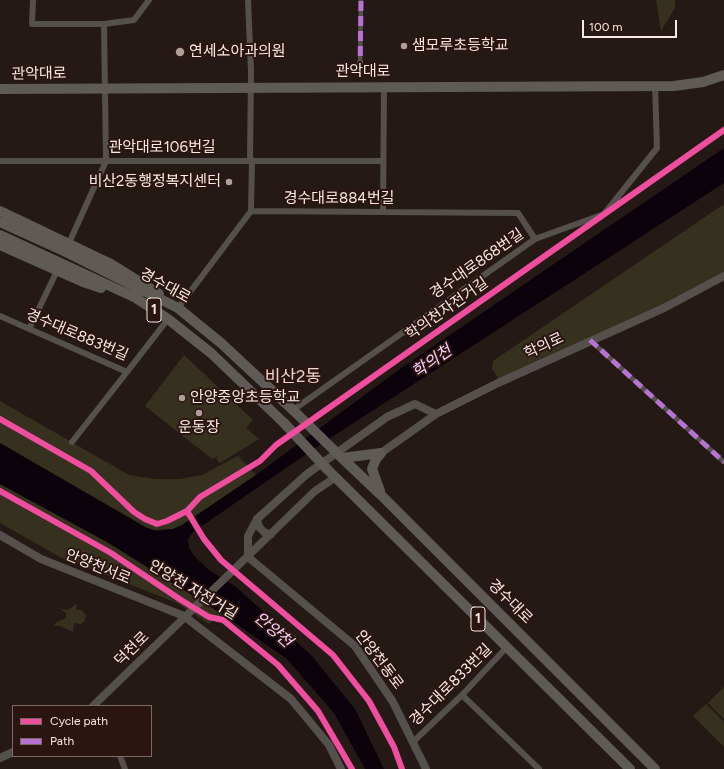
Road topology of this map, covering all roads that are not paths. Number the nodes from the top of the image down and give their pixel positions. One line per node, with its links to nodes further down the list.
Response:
1 (33, 0): 5 (street)
2 (149, 0): 5 (street)
3 (248, 0): 9 (street)
4 (361, 0): 6 (street)
5 (104, 24): 10 (street)
6 (360, 71)
7 (724, 75): 8 (main road, 관악대로)
8 (654, 85): 11 (main road, 관악대로); 22 (street, 경수대로868번길)
9 (250, 87): 10 (main road, 관악대로); 11 (main road, 관악대로); 13 (street)
10 (106, 88): 12 (main road, 관악대로); 16 (street)
11 (384, 88): 15 (street)
12 (0, 89)
13 (251, 160): 15 (street, 관악대로106번길); 16 (street, 관악대로106번길); 18 (street)
14 (0, 161): 16 (street, 관악대로106번길)
15 (383, 161): 19 (street)
16 (106, 162): 23 (street)
17 (0, 211): 23 (main road)
18 (251, 211): 19 (street, 경수대로884번길); 28 (street)
19 (383, 212): 22 (street, 경수대로884번길)
20 (0, 222): 28 (main road, 경수대로 / 1)
21 (0, 235): 27 (main road, 경수대로 / 1)
22 (535, 238): 34 (street, 경수대로868번길)
23 (70, 243): 28 (main road)
24 (0, 245): 25 (main road)
25 (57, 271): 27 (main road); 31 (street)
26 (724, 276): 32 (street, 학의로)
27 (136, 298): 30 (main road, 경수대로 / 1)
28 (178, 308): 34 (main road, 경수대로 / 1)
29 (0, 316): 31 (street, 경수대로883번길)
30 (168, 319): 33 (street, 경수대로883번길); 40 (main road, 경수대로 / 1, bridge)
31 (29, 329): 33 (street, 경수대로883번길)
32 (590, 340): 35 (street, 학의로); 39 (street)
33 (127, 372): 36 (street)
34 (293, 410): 38 (main road, 1, bridge)
35 (436, 414): 37 (street, 학의로); 42 (street)
36 (72, 442)
37 (381, 452): 38 (main road); 41 (main road)
38 (342, 458): 41 (main road, 경수대로 / 1)
39 (724, 462)
40 (336, 478): 43 (street); 47 (main road, 1)
41 (381, 495): 59 (main road, 경수대로 / 1)
42 (257, 519): 43 (street); 45 (street)
43 (271, 534): 45 (street)
44 (0, 535): 46 (street, 안양천서로)
45 (248, 557): 46 (street, 덕천로); 50 (street, 안양천동로)
46 (184, 616): 49 (street, 덕천로); 56 (street, 안양천서로)
47 (507, 647): 48 (street, 경수대로833번길); 54 (main road, 1)
48 (462, 695): 50 (street, 경수대로833번길); 58 (street)
49 (102, 703)
50 (414, 741): 57 (street, 안양천동로)
51 (12, 752): 53 (street)
52 (120, 757): 55 (street)
53 (0, 758)
54 (627, 768)
55 (125, 769)
56 (341, 769)
57 (426, 769)
58 (539, 769)
59 (655, 769)

